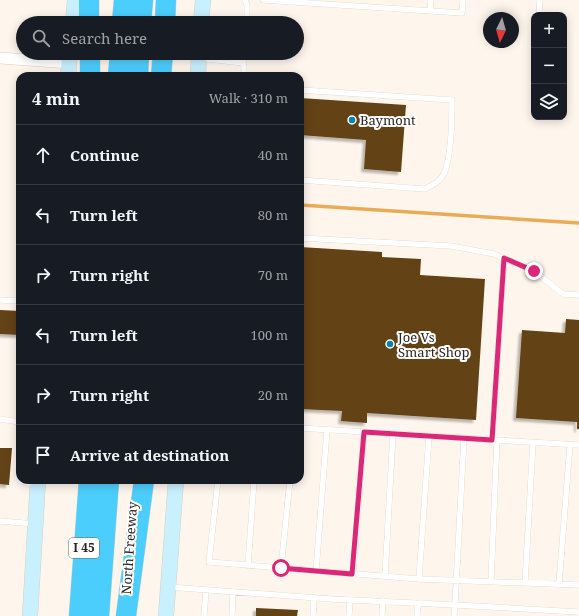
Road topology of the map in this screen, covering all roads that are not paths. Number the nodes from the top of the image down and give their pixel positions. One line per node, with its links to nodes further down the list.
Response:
1 (75, 0): 14 (main road)
2 (89, 0): 15 (highway)
3 (124, 0): 16 (highway)
4 (143, 0): 17 (highway)
5 (166, 0): 18 (highway)
6 (203, 0): 19 (main road)
7 (245, 0): 20 (lane)
8 (264, 0): 12 (lane)
9 (431, 0): 12 (lane)
10 (463, 0): 12 (lane)
11 (540, 0): 13 (lane)
12 (430, 10)
13 (539, 12)
14 (74, 16)
15 (89, 16)
16 (123, 16)
17 (142, 16)
18 (165, 16)
19 (202, 16)
20 (247, 16)
21 (0, 58): 22 (street)
22 (16, 59)
23 (23, 60): 32 (street)
24 (90, 60): 33 (highway)
25 (119, 60): 34 (highway)
26 (139, 60): 35 (highway)
27 (162, 60): 36 (highway)
28 (199, 60): 37 (main road)
29 (224, 60): 31 (lane)
30 (243, 60): 31 (lane)
31 (243, 63): 38 (lane)
32 (69, 64)
33 (90, 72)
34 (118, 72)
35 (138, 72)
36 (161, 72)
37 (198, 72)
38 (244, 72)
39 (304, 90): 40 (lane)
40 (304, 180)
41 (304, 238): 42 (lane)
42 (504, 258): 43 (lane); 54 (lane)
43 (579, 295)
44 (0, 300): 45 (lane)
45 (16, 301)
46 (0, 419): 47 (lane)
47 (16, 421)
48 (304, 428): 49 (lane)
49 (327, 430): 50 (lane); 71 (lane)
50 (364, 432): 51 (lane); 72 (lane)
51 (393, 434): 52 (lane); 73 (lane)
52 (429, 436): 53 (lane); 74 (lane)
53 (464, 438): 54 (lane); 75 (lane)
54 (495, 440): 55 (lane); 76 (lane)
55 (533, 442): 56 (lane); 77 (lane)
56 (570, 445): 57 (lane); 78 (lane)
57 (579, 445)
58 (38, 484): 68 (main road)
59 (89, 484): 90 (highway, I 45)
60 (108, 484): 91 (highway, North Freeway / I 45)
61 (134, 484): 92 (highway, North Freeway)
62 (143, 484): 92 (highway)
63 (176, 484): 80 (main road)
64 (218, 484): 69 (lane)
65 (254, 484): 69 (lane)
66 (290, 484): 70 (lane)
67 (0, 521): 68 (lane)
68 (35, 524): 89 (main road)
69 (248, 566): 70 (lane)
70 (281, 568): 71 (lane)
71 (316, 571): 72 (lane)
72 (352, 574): 73 (lane)
73 (385, 576): 74 (lane)
74 (419, 579): 75 (lane)
75 (457, 580): 76 (lane); 87 (lane)
76 (491, 581): 77 (lane)
77 (525, 583): 78 (lane)
78 (559, 584): 79 (lane)
79 (579, 585)
80 (168, 587): 81 (lane); 93 (main road)
81 (206, 590): 82 (lane); 94 (lane)
82 (234, 592): 83 (lane); 95 (lane)
83 (314, 598): 84 (lane); 96 (lane)
84 (350, 600): 85 (lane); 97 (lane)
85 (383, 601): 86 (lane); 98 (lane)
86 (418, 603): 87 (lane); 99 (lane)
87 (455, 605): 88 (lane); 100 (lane)
88 (579, 612)
89 (30, 616)
90 (78, 616)
91 (99, 616)
92 (125, 616)
93 (166, 616)
94 (204, 616)
95 (232, 616)
96 (313, 616)
97 (349, 616)
98 (382, 616)
99 (417, 616)
100 (454, 616)

